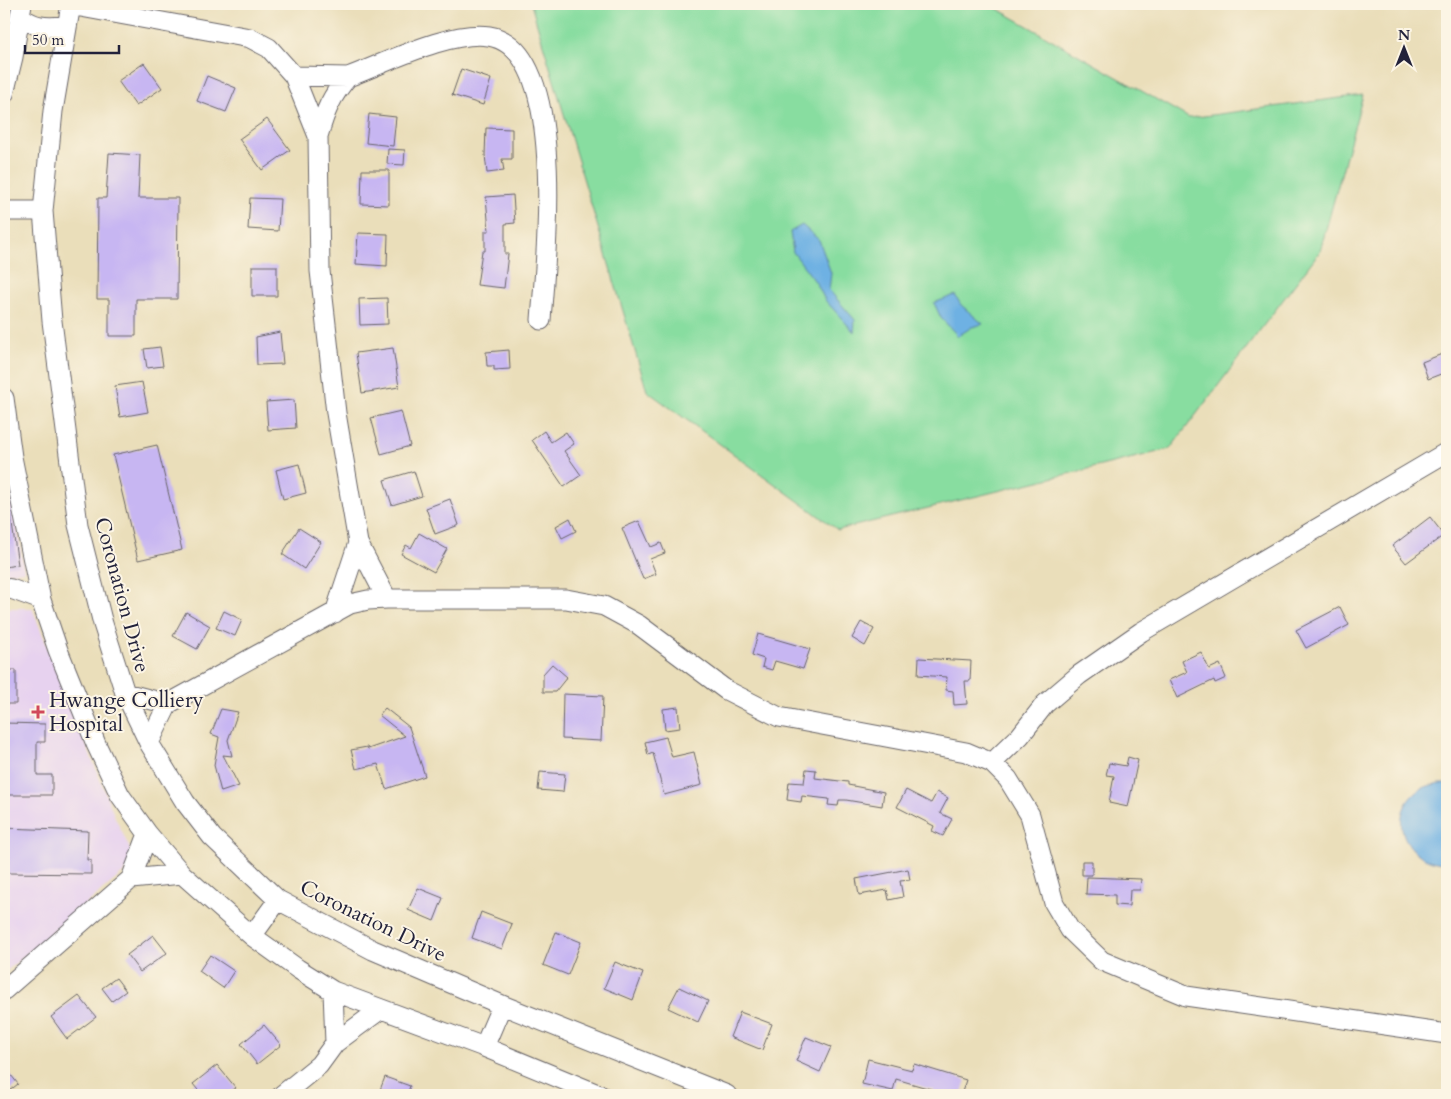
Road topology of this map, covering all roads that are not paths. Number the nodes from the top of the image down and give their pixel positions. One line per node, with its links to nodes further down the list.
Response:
1 (71, 5): 3 (street, Coronation Drive); 5 (street)
2 (21, 10): 3 (street); 4 (street)
3 (67, 26): 10 (street, Coronation Drive)
4 (8, 62): 7 (street)
5 (294, 76): 6 (street); 8 (street)
6 (348, 77): 8 (street); 11 (street)
7 (4, 94)
8 (318, 136): 14 (street)
9 (4, 211): 10 (street)
10 (43, 211): 20 (street, Coronation Drive)
11 (541, 320)
12 (4, 398): 15 (street)
13 (1447, 452): 23 (street)
14 (358, 543): 17 (street); 19 (street)
15 (34, 565): 16 (street); 18 (street)
16 (8, 589): 18 (street)
17 (387, 599): 19 (street); 23 (street)
18 (41, 600): 24 (street)
19 (335, 613): 21 (street)
20 (125, 693): 21 (street); 22 (street, Coronation Drive)
21 (168, 704): 22 (street)
22 (149, 743): 27 (street, Coronation Drive)
23 (992, 763): 33 (street)
24 (148, 834): 25 (street); 26 (street)
25 (182, 874): 26 (street); 28 (street)
26 (131, 879): 29 (street)
27 (278, 900): 28 (street); 31 (street, Coronation Drive)
28 (252, 936): 30 (street)
29 (4, 990)
30 (333, 991): 32 (street); 34 (street)
31 (502, 1005): 35 (street); 39 (street, Coronation Drive)
32 (381, 1008): 34 (street); 35 (street)
33 (1447, 1034)
34 (335, 1043): 37 (street)
35 (484, 1047): 36 (street)
36 (567, 1089): 38 (street)
37 (282, 1095)
38 (600, 1095)
39 (727, 1095)

